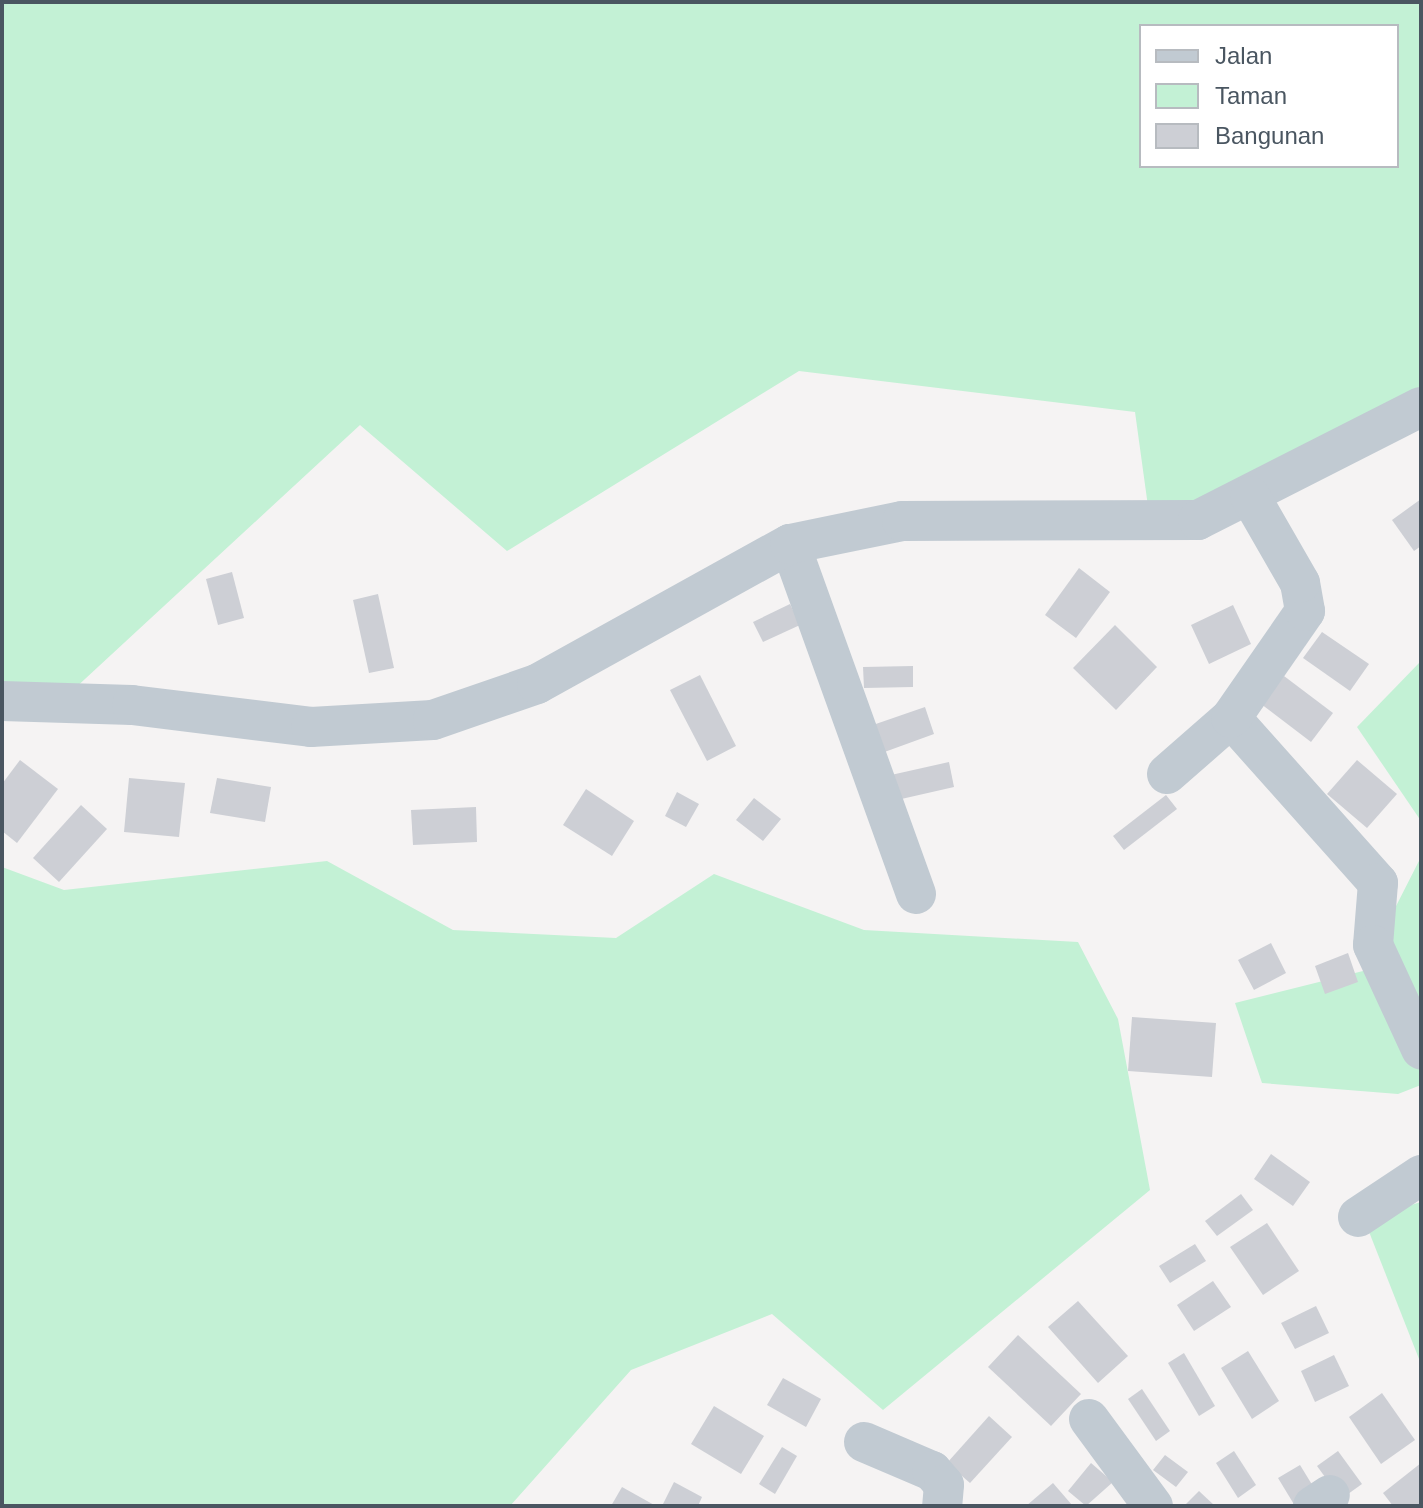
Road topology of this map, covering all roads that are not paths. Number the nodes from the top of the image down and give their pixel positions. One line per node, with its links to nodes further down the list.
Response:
1 (1421, 407): 2 (street)
2 (1250, 496): 3 (street); 5 (street)
3 (790, 544): 4 (street); 7 (street)
4 (2, 701)
5 (1231, 718): 6 (street); 8 (street)
6 (1167, 774)
7 (916, 894)
8 (1421, 1049)
9 (1421, 1175): 10 (street)
10 (1358, 1217)
11 (1089, 1419): 14 (street)
12 (864, 1442): 13 (street)
13 (942, 1506)
14 (1153, 1506)

